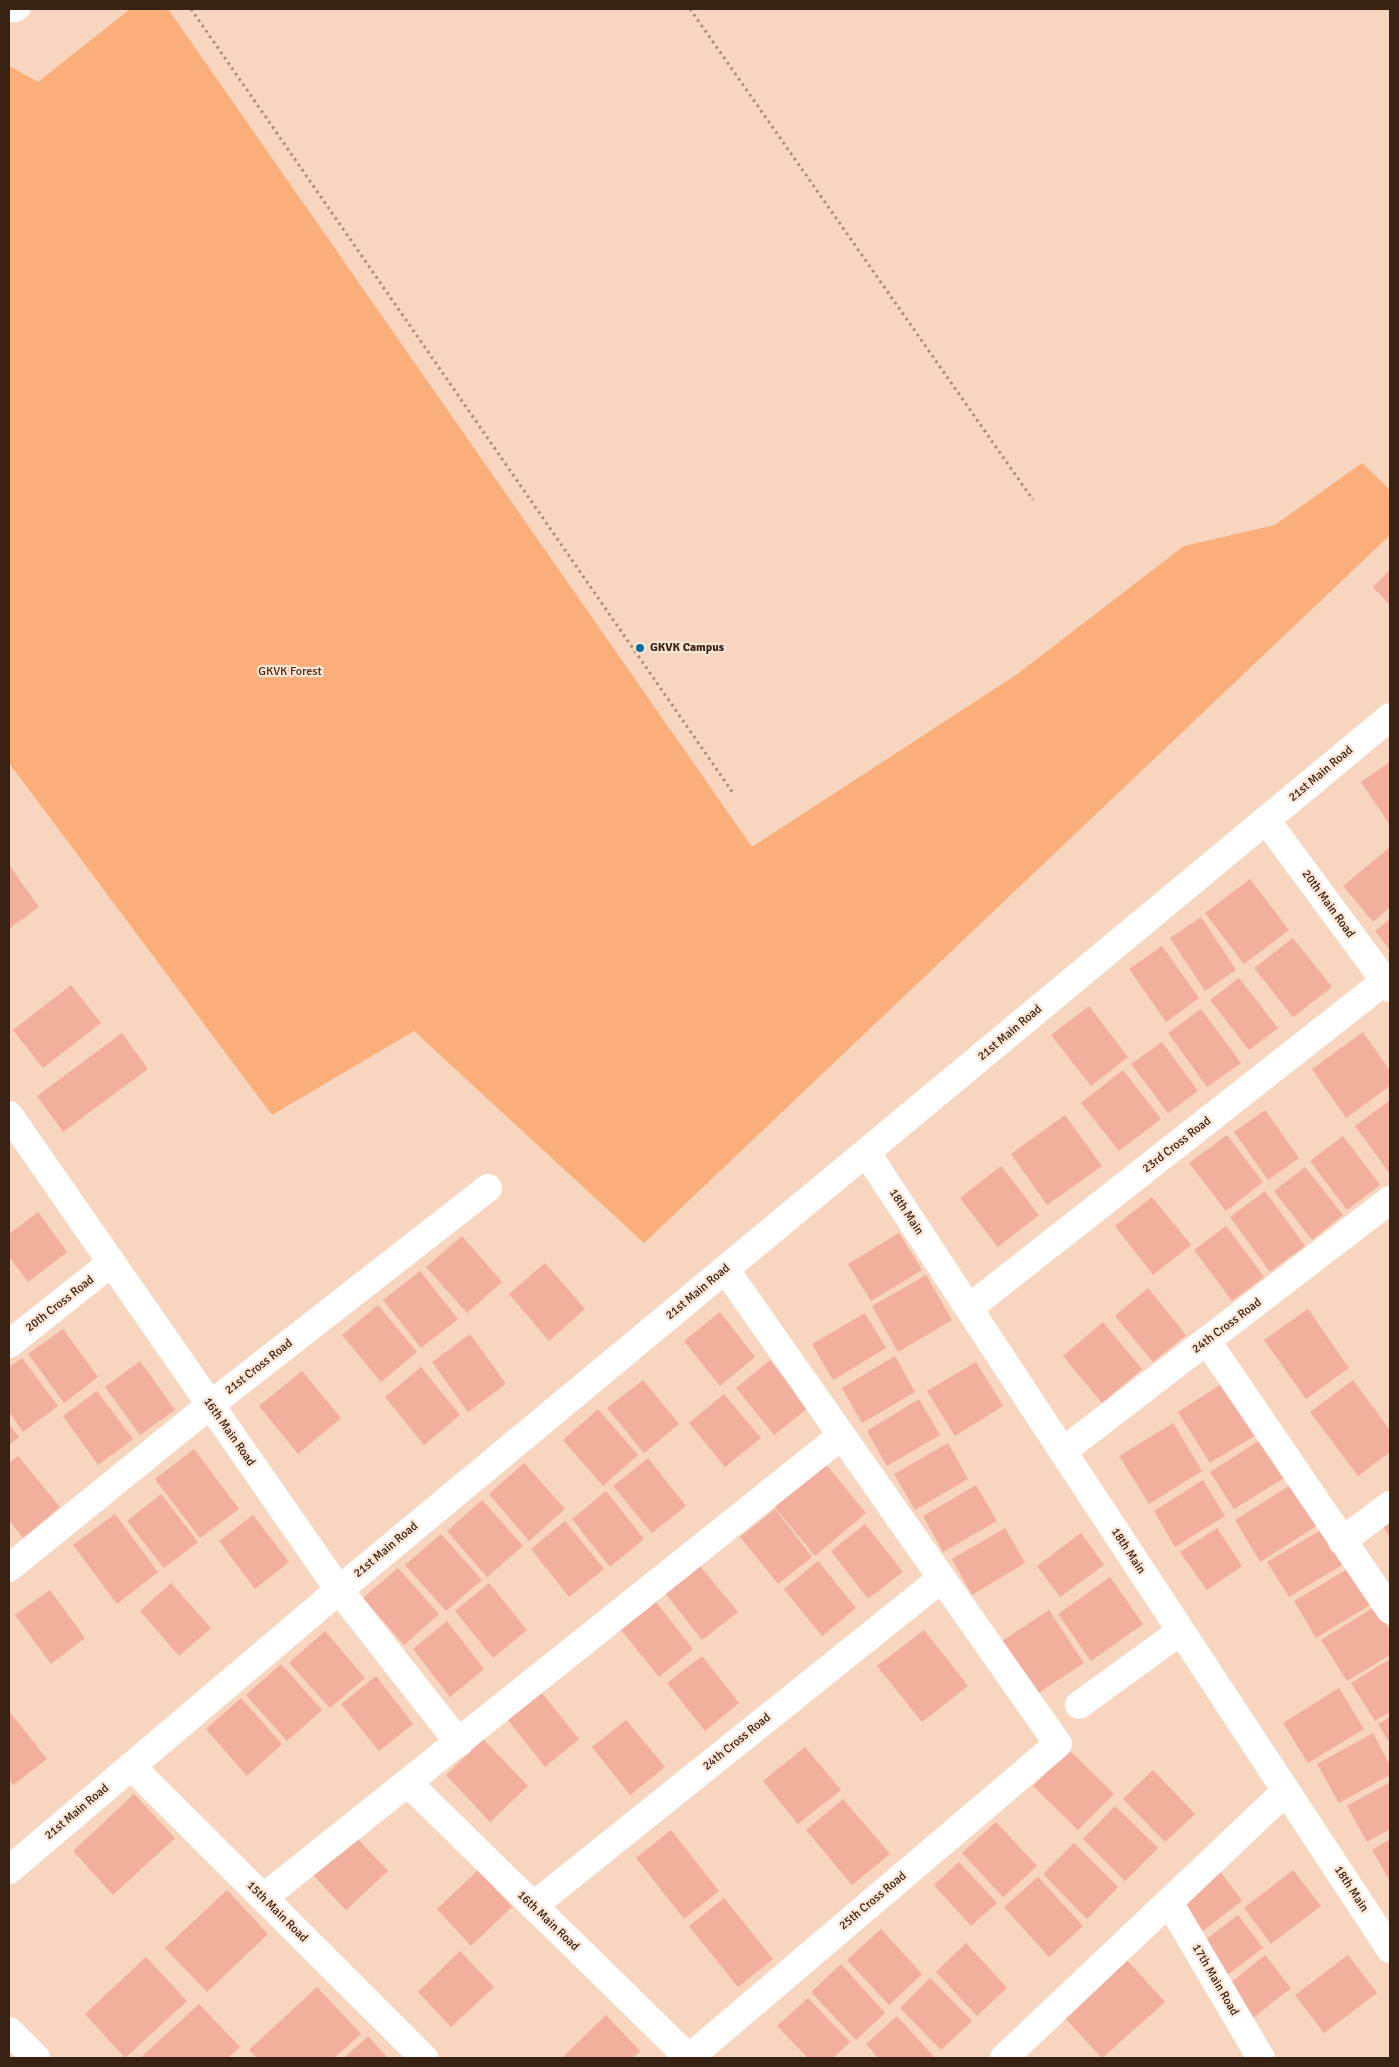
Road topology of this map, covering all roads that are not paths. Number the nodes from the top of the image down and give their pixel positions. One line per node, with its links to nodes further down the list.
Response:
1 (13, 9): 2 (lane)
2 (20, 9)
3 (1390, 717): 4 (street, 21st Main Road)
4 (1266, 820): 5 (street, 20th Main Road); 7 (street, 21st Main Road)
5 (1388, 984): 12 (street, 23rd Cross Road)
6 (9, 1115): 10 (street, 16th Main Road)
7 (866, 1152): 11 (street, 21st Main Road); 12 (street, 18th Main)
8 (488, 1188): 15 (street, 21st Cross Road)
9 (1390, 1200): 13 (street, 24th Cross Road)
10 (112, 1263): 14 (street, 20th Cross Road); 15 (street, 16th Main Road)
11 (725, 1270): 16 (street); 22 (street, 21st Main Road)
12 (969, 1308): 17 (street, 18th Main)
13 (1207, 1341): 17 (street, 24th Cross Road); 19 (street)
14 (9, 1344)
15 (210, 1405): 20 (street, 21st Cross Road); 22 (street, 16th Main Road)
16 (841, 1436): 21 (street); 26 (street)
17 (1063, 1451): 24 (street, 18th Main)
18 (1390, 1505): 19 (street)
19 (1342, 1541): 23 (street)
20 (9, 1568)
21 (942, 1578): 33 (street, 24th Cross Road); 38 (street, 25th Cross Road)
22 (339, 1590): 26 (street, 16th Main Road); 27 (street, 21st Main Road)
23 (1390, 1610)
24 (1181, 1631): 25 (street); 29 (street, 18th Main)
25 (1079, 1705)
26 (458, 1742): 28 (street)
27 (131, 1766): 30 (street, 21st Main Road); 31 (street, 15th Main Road)
28 (408, 1783): 31 (street); 33 (street, 16th Main Road)
29 (1286, 1791): 32 (street); 34 (street, 18th Main)
30 (9, 1870)
31 (263, 1898): 37 (street, 15th Main Road)
32 (1169, 1902): 39 (street); 40 (street, 17th Main Road)
33 (533, 1906): 38 (street, 16th Main Road)
34 (1390, 1949)
35 (9, 2031): 36 (street)
36 (36, 2058)
37 (424, 2058)
38 (689, 2058)
39 (1004, 2058)
40 (1261, 2058)

